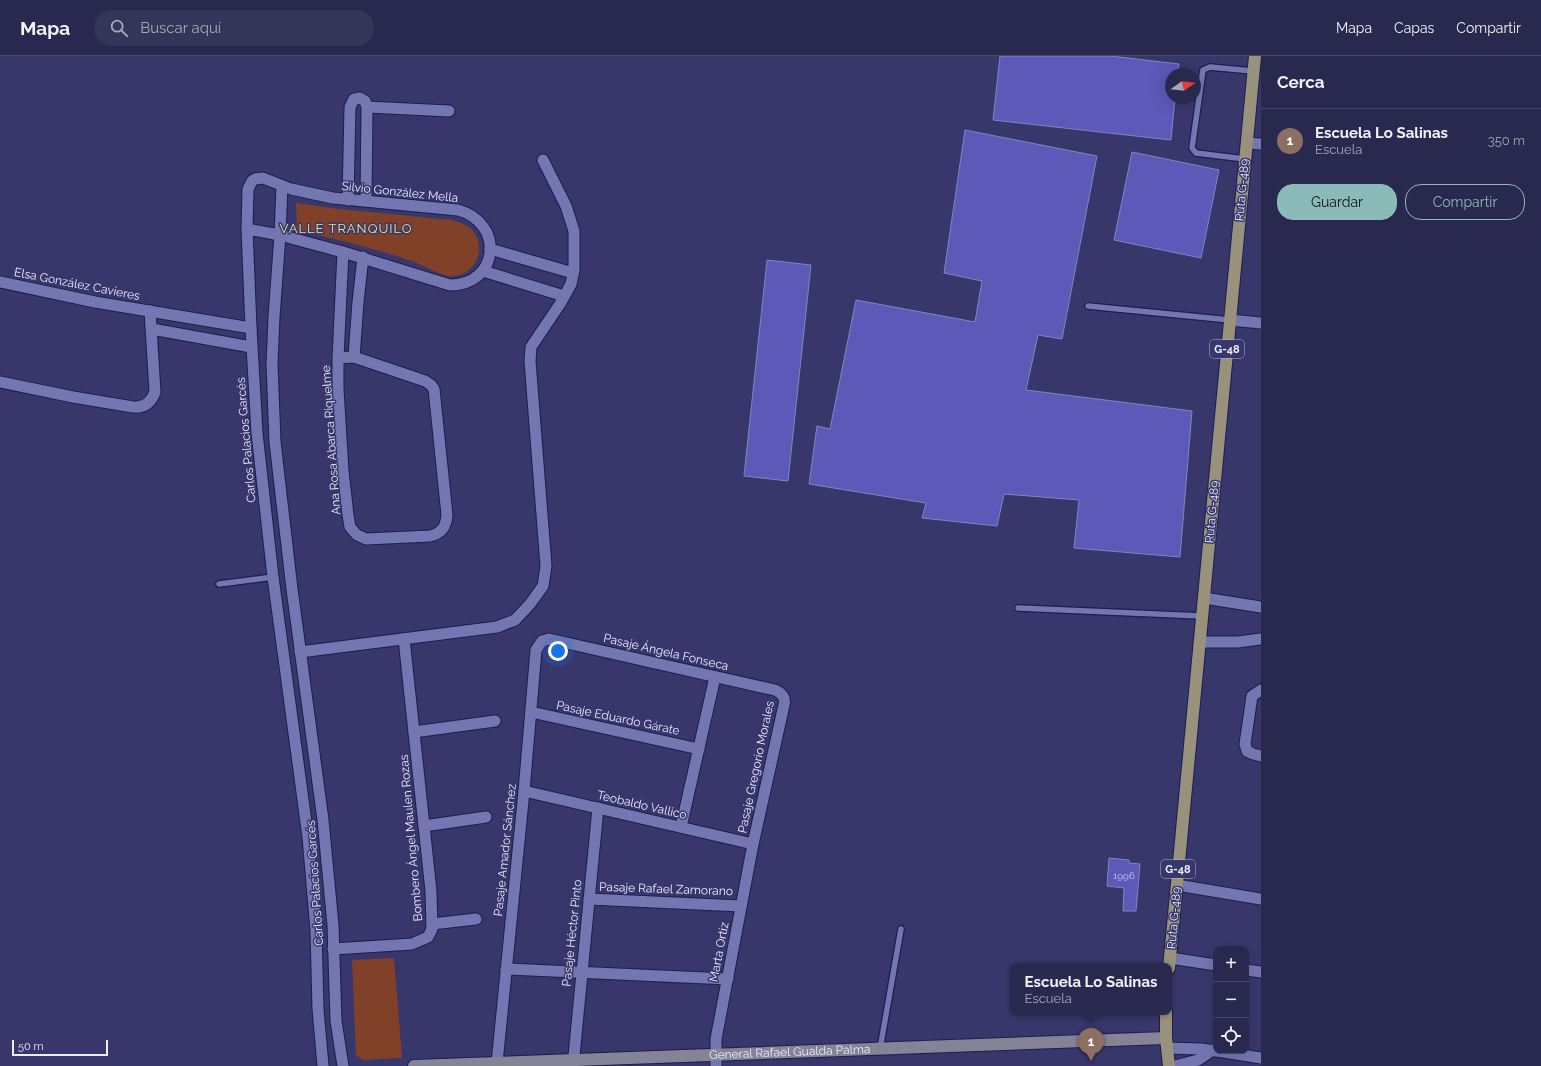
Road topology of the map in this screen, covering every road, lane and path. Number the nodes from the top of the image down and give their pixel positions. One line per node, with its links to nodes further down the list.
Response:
1 (1255, 56): 2 (main road, Ruta G-489 / G-48)
2 (1254, 71): 5 (main road, Ruta G-489 / G-48); 7 (lane)
3 (367, 107): 4 (street); 11 (street); 12 (street)
4 (449, 111)
5 (1247, 143): 6 (street); 7 (main road, Ruta G-489 / G-48)
6 (1261, 144)
7 (1245, 159): 24 (main road, Ruta G-489 / G-48)
8 (544, 160): 19 (street)
9 (255, 179): 10 (street, Silvio González Mella); 13 (street, Carlos Palacios Garcés)
10 (282, 186): 11 (street, Silvio González Mella); 14 (street, Carlos Palacios Garcés)
11 (348, 200): 12 (street, Silvio González Mella)
12 (366, 201): 15 (street, Silvio González Mella)
13 (247, 229): 14 (street); 26 (street, Carlos Palacios Garcés)
14 (280, 235): 16 (street); 42 (street, Carlos Palacios Garcés)
15 (490, 249): 18 (street, Silvio González Mella); 19 (street)
16 (343, 252): 17 (street); 30 (street, Ana Rosa Abarca Riquelme)
17 (362, 257): 18 (street); 29 (street)
18 (483, 271): 21 (street)
19 (573, 273): 21 (street)
20 (0, 282): 23 (street, Elsa González Cavieres)
21 (564, 296): 38 (street)
22 (1088, 306): 24 (lane)
23 (150, 311): 26 (street, Elsa González Cavieres); 27 (street, Elsa González Cavieres)
24 (1230, 320): 25 (street); 34 (main road, Ruta G-489 / G-48)
25 (1261, 323)
26 (251, 328): 28 (street, Carlos Palacios Garcés)
27 (152, 329): 28 (street); 31 (street, Elsa González Cavieres)
28 (251, 347): 32 (street, Carlos Palacios Garcés)
29 (354, 357): 30 (street, Ana Rosa Abarca Riquelme); 30 (street, Ana Rosa Abarca Riquelme)
30 (338, 358)
31 (0, 382)
32 (273, 578): 33 (lane); 47 (street, Carlos Palacios Garcés)
33 (219, 584)
34 (1204, 598): 36 (street); 37 (main road, Ruta G-489 / G-48)
35 (1018, 608): 37 (lane)
36 (1261, 608)
37 (1202, 616): 41 (main road, Ruta G-489 / G-48)
38 (404, 639): 42 (street); 50 (street, Bombero Ángel Maulen Rozas)
39 (1261, 639): 41 (street)
40 (542, 641): 43 (street, Pasaje Ángela Fonseca); 48 (street, Pasaje Amador Sánchez)
41 (1200, 642): 59 (main road, Ruta G-489 / G-48)
42 (300, 652): 46 (street, Carlos Palacios Garcés)
43 (715, 677): 45 (street, Pasaje Ángela Fonseca); 51 (street)
44 (1261, 690): 52 (street)
45 (783, 696): 58 (street, Pasaje Gregorio Morales)
46 (307, 698): 47 (street); 66 (street, Carlos Palacios Garcés)
47 (290, 700): 85 (street, Carlos Palacios Garcés)
48 (531, 712): 51 (street, Pasaje Eduardo Gárate); 53 (street, Pasaje Amador Sánchez)
49 (495, 721): 50 (street)
50 (414, 732): 56 (street, Bombero Ángel Maulen Rozas)
51 (699, 749): 57 (street)
52 (1261, 756)
53 (524, 791): 54 (street, Teobaldo Vallico); 70 (street, Pasaje Amador Sánchez)
54 (598, 808): 57 (street, Teobaldo Vallico); 60 (street, Pasaje Héctor Pinto)
55 (486, 817): 56 (street)
56 (424, 826): 64 (street, Bombero Ángel Maulen Rozas)
57 (681, 827): 58 (street, Teobaldo Vallico)
58 (753, 844): 62 (street, Marta Ortiz)
59 (1177, 885): 61 (street); 67 (main road, Ruta G-489 / G-48)
60 (589, 899): 62 (street, Pasaje Rafael Zamorano); 72 (street, Pasaje Héctor Pinto)
61 (1261, 899)
62 (741, 906): 74 (street, Marta Ortiz)
63 (476, 919): 64 (street)
64 (432, 924): 66 (street, Bombero Ángel Maulen Rozas)
65 (901, 929): 77 (lane)
66 (333, 949): 86 (street, Carlos Palacios Garcés)
67 (1170, 963)
68 (1172, 963): 69 (street)
69 (1213, 965)
70 (506, 969): 72 (street); 83 (street, Pasaje Amador Sánchez)
71 (1249, 970): 73 (street)
72 (582, 972): 74 (street); 84 (street, Pasaje Héctor Pinto)
73 (1261, 972)
74 (728, 979): 82 (street, Marta Ortiz)
75 (1166, 1015): 76 (main road)
76 (1167, 1043): 77 (main road, General Rafael Gualda Palma); 78 (street); 88 (main road)
77 (880, 1049): 82 (main road, General Rafael Gualda Palma)
78 (1213, 1051)
79 (1213, 1052): 89 (street)
80 (1235, 1054): 81 (street)
81 (1261, 1058)
82 (716, 1060): 84 (main road, General Rafael Gualda Palma)
83 (497, 1063): 84 (main road, General Rafael Gualda Palma); 87 (main road, General Rafael Gualda Palma)
84 (573, 1063)
85 (323, 1066)
86 (343, 1066)
87 (414, 1066)
88 (1169, 1066)
89 (1175, 1066)

